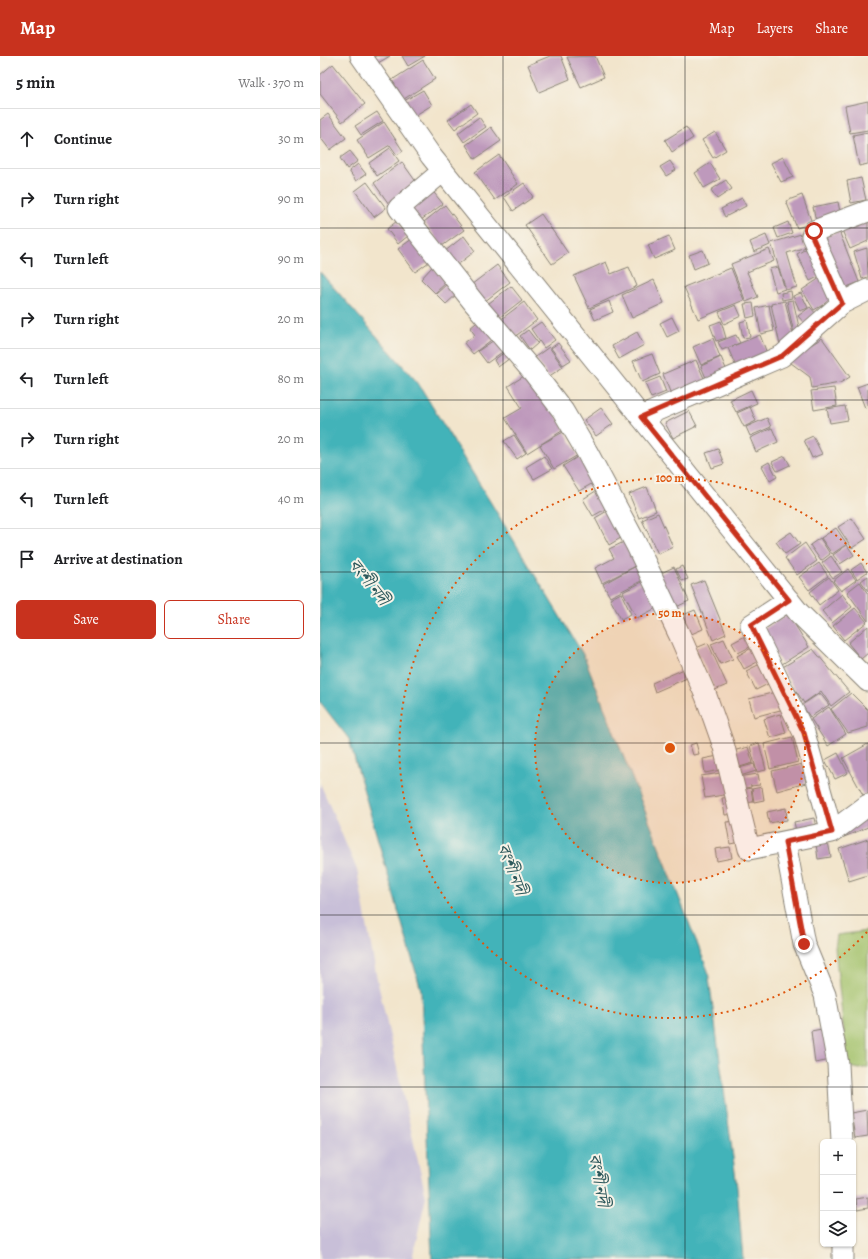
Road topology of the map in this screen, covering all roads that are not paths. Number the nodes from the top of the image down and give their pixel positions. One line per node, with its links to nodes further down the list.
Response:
1 (361, 56): 2 (street)
2 (443, 171): 6 (street); 11 (street)
3 (868, 211): 5 (street)
4 (868, 290): 5 (street)
5 (842, 303): 6 (street)
6 (641, 417): 7 (street)
7 (789, 600): 8 (street); 10 (street)
8 (868, 682)
9 (868, 805): 10 (street)
10 (832, 832): 11 (street)
11 (785, 842): 12 (street)
12 (842, 1139)
13 (843, 1247): 14 (street)
14 (843, 1259)

